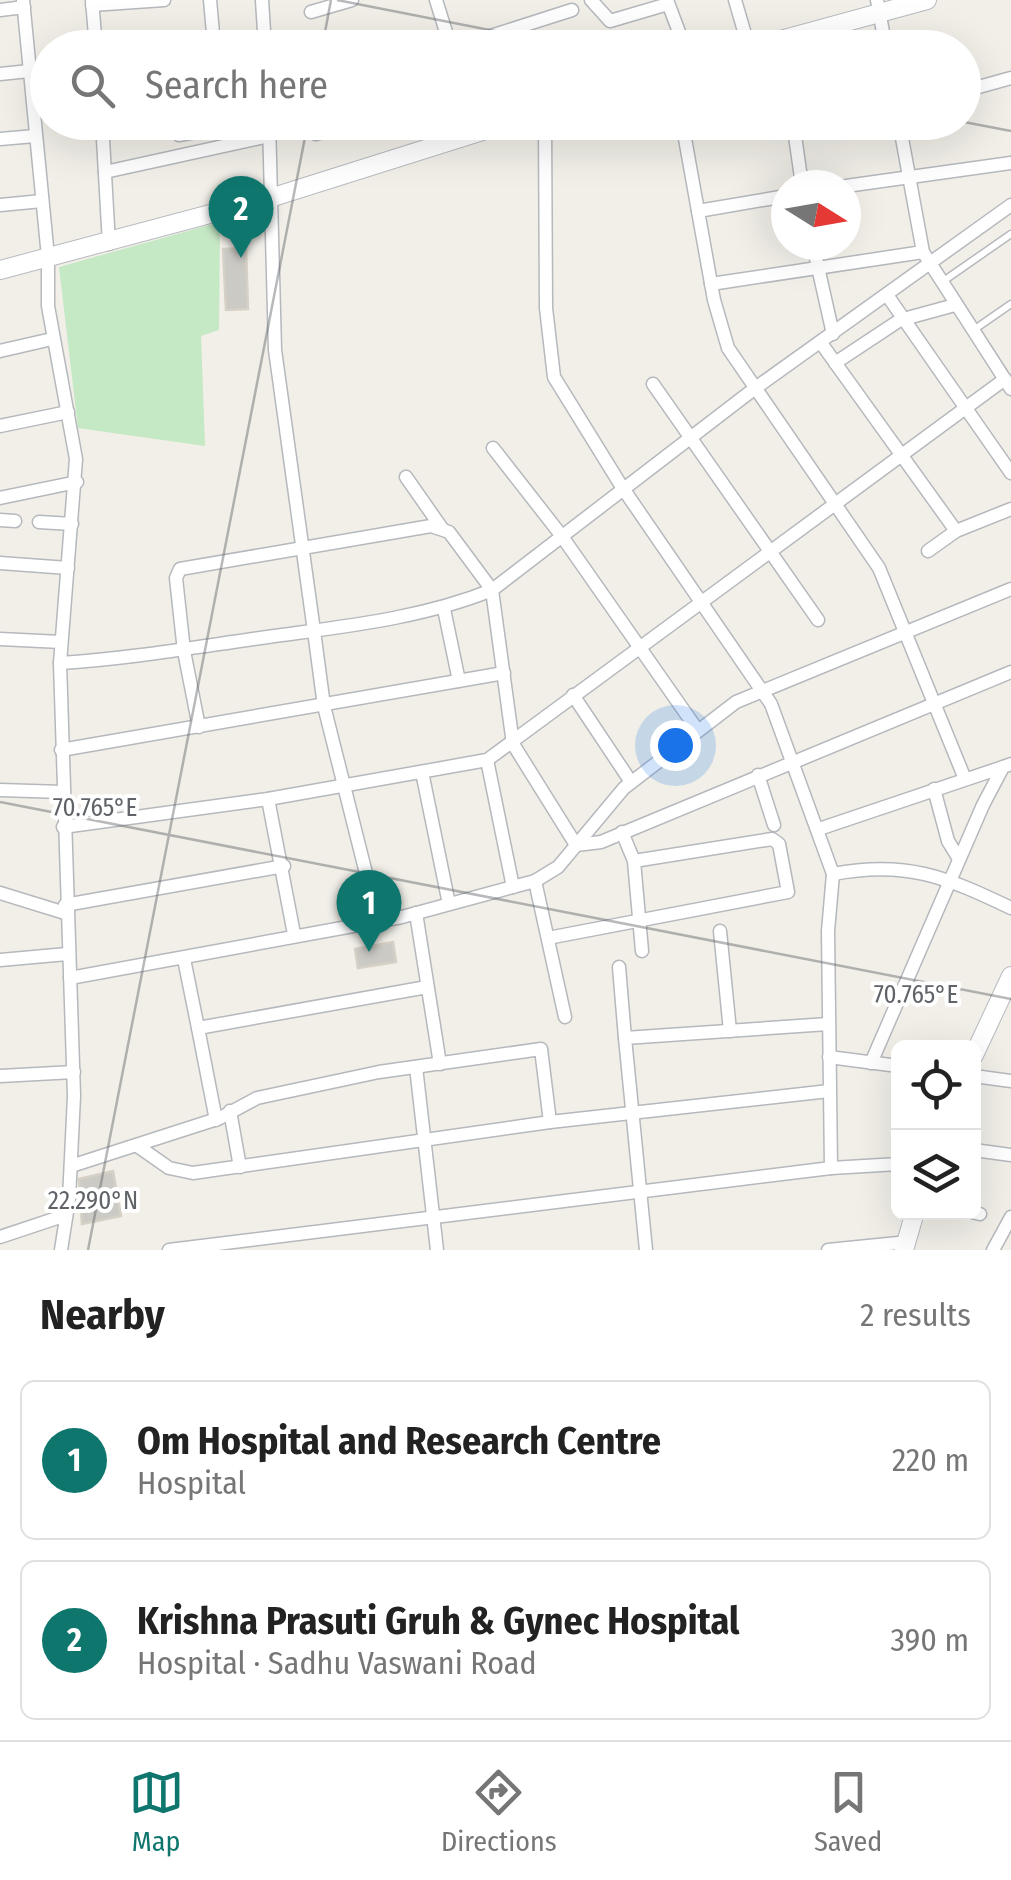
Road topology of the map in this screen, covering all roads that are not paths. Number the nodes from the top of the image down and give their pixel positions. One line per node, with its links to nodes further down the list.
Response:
1 (164, 0): 9 (street)
2 (210, 0): 17 (street)
3 (262, 0): 18 (street)
4 (352, 0): 15 (street)
5 (436, 0): 19 (street)
6 (590, 0): 10 (street)
7 (735, 0): 22 (street)
8 (927, 0): 12 (street)
9 (92, 2): 16 (street)
10 (668, 2): 21 (street)
11 (24, 4): 13 (street); 24 (street)
12 (878, 6): 23 (street)
13 (0, 10)
14 (572, 10): 20 (street)
15 (311, 12)
16 (94, 30)
17 (216, 30)
18 (264, 30)
19 (446, 30)
20 (509, 30)
21 (678, 30)
22 (744, 30)
23 (815, 30)
24 (27, 72): 25 (street); 26 (street); 29 (street)
25 (30, 72)
26 (0, 74)
27 (1011, 78): 28 (street)
28 (981, 86)
29 (30, 96)
30 (30, 136): 31 (street)
31 (0, 139)
32 (35, 140): 48 (street)
33 (103, 140): 43 (street)
34 (227, 140): 43 (street)
35 (269, 140): 46 (street)
36 (441, 140): 46 (street)
37 (545, 140): 83 (street)
38 (685, 140): 51 (street)
39 (796, 140): 42 (street)
40 (902, 140): 44 (street)
41 (1011, 163): 44 (street)
42 (800, 170)
43 (105, 172): 53 (street)
44 (908, 176): 45 (street); 55 (street)
45 (861, 184)
46 (270, 198): 53 (street); 92 (street)
47 (771, 199): 51 (street)
48 (42, 201): 49 (street); 54 (street)
49 (0, 204)
50 (1011, 205): 55 (street)
51 (698, 211): 60 (street)
52 (1011, 234): 59 (lane)
53 (110, 244): 54 (street)
54 (48, 257): 58 (street); 67 (street)
55 (926, 258): 57 (street); 59 (street); 61 (street)
56 (816, 260): 57 (street)
57 (818, 269): 60 (street); 66 (street)
58 (0, 270)
59 (941, 283): 63 (street)
60 (711, 284): 73 (street)
61 (887, 295): 64 (street); 66 (street)
62 (1011, 304): 65 (lane)
63 (955, 305): 64 (street); 65 (street)
64 (903, 318): 70 (street); 74 (street)
65 (972, 331): 72 (street)
66 (833, 334): 68 (street)
67 (52, 340): 69 (street); 75 (street)
68 (821, 343): 70 (street); 73 (street)
69 (0, 350)
70 (835, 363): 79 (street)
71 (652, 384): 77 (street)
72 (1008, 384): 74 (street)
73 (754, 388): 77 (street); 85 (street)
74 (966, 408): 79 (street); 80 (street)
75 (68, 412): 76 (street); 82 (street)
76 (0, 426)
77 (688, 438): 83 (street); 94 (street)
78 (493, 448): 91 (street)
79 (900, 457): 85 (street); 90 (street)
80 (1011, 472)
81 (406, 477): 89 (street)
82 (76, 482): 84 (street); 88 (street)
83 (622, 487): 91 (street); 99 (street)
84 (0, 498)
85 (835, 505): 94 (street); 103 (street)
86 (1011, 509): 90 (street)
87 (38, 522): 88 (street)
88 (72, 524): 96 (street)
89 (441, 528): 92 (street); 98 (street)
90 (956, 531): 93 (street)
91 (560, 535): 98 (street); 106 (street)
92 (303, 545): 102 (street); 107 (street)
93 (928, 551)
94 (772, 552): 99 (street); 101 (street)
95 (0, 564): 96 (street)
96 (68, 568): 105 (street)
97 (1011, 589): 103 (street)
98 (492, 590): 100 (street); 110 (street)
99 (704, 601): 106 (street); 112 (street)
100 (444, 609): 102 (street); 111 (street)
101 (818, 620)
102 (314, 631): 107 (street); 115 (street)
103 (906, 632): 112 (street); 114 (street)
104 (0, 638): 105 (street)
105 (61, 642): 108 (street)
106 (638, 647): 113 (street); 117 (street)
107 (184, 651): 108 (street); 116 (street)
108 (60, 663): 119 (street)
109 (1011, 672): 114 (street)
110 (504, 673): 111 (street); 118 (street)
111 (459, 681): 115 (street)
112 (762, 690): 117 (street); 121 (street)
113 (573, 695): 118 (street); 126 (street)
114 (936, 705): 121 (street); 125 (street)
115 (324, 706): 116 (street); 127 (street)
116 (199, 727): 119 (street)
117 (696, 728): 126 (street)
118 (513, 744): 120 (street); 136 (street)
119 (61, 750): 130 (street)
120 (487, 760): 123 (street); 143 (street)
121 (793, 760): 124 (street); 134 (street)
122 (1007, 765): 125 (street); 137 (street)
123 (422, 772): 127 (street); 145 (street)
124 (758, 775): 132 (street); 135 (street)
125 (965, 779): 128 (street)
126 (631, 782): 136 (street)
127 (344, 784): 131 (street); 150 (street)
128 (934, 789): 134 (street); 137 (street)
129 (0, 790): 130 (street)
130 (62, 792): 133 (street)
131 (268, 799): 133 (street); 139 (street)
132 (774, 825)
133 (63, 827): 147 (street)
134 (818, 829): 140 (street)
135 (622, 832): 136 (street); 138 (street)
136 (576, 845): 142 (street)
137 (958, 859): 141 (street)
138 (634, 861): 149 (street); 149 (street)
139 (284, 866): 147 (street); 152 (street)
140 (833, 874): 141 (street); 163 (street)
141 (950, 878): 146 (street); 169 (street)
142 (535, 882): 143 (street); 153 (street)
143 (512, 888): 145 (street)
144 (0, 893): 147 (street)
145 (449, 904): 148 (street)
146 (1011, 908)
147 (65, 909): 155 (street)
148 (416, 913): 150 (street); 161 (street)
149 (640, 917): 153 (street); 154 (street)
150 (378, 920): 152 (street)
151 (720, 931): 165 (street)
152 (294, 934): 157 (street)
153 (548, 938): 162 (street)
154 (642, 951)
155 (67, 954): 156 (street); 160 (street)
156 (0, 960)
157 (184, 960): 160 (street); 164 (street)
158 (619, 967): 166 (street)
159 (1011, 976): 167 (street)
160 (70, 978): 173 (street)
161 (428, 986): 164 (street); 170 (street)
162 (565, 1017)
163 (828, 1024): 165 (street); 168 (street)
164 (198, 1028): 180 (street)
165 (730, 1031): 166 (street)
166 (625, 1038): 179 (street)
167 (981, 1040)
168 (828, 1058): 169 (street); 177 (street)
169 (871, 1063): 171 (street)
170 (440, 1064): 172 (street); 181 (street)
171 (891, 1065)
172 (416, 1067): 178 (street); 182 (street)
173 (74, 1072): 174 (street); 187 (street)
174 (0, 1076)
175 (981, 1077): 176 (street)
176 (1011, 1081)
177 (829, 1091): 179 (street); 189 (street)
178 (230, 1111): 180 (street); 188 (street)
179 (632, 1114): 181 (street); 190 (street)
180 (216, 1120): 183 (street)
181 (550, 1122): 182 (street)
182 (424, 1143): 188 (street); 192 (street)
183 (138, 1147): 187 (street); 188 (street)
184 (981, 1151): 185 (street)
185 (1011, 1155)
186 (891, 1164): 189 (street)
187 (71, 1166): 191 (street)
188 (240, 1167)
189 (831, 1168): 190 (street)
190 (638, 1192): 192 (street); 201 (street)
191 (66, 1215): 195 (street); 198 (street)
192 (433, 1216): 196 (street); 200 (street)
193 (1011, 1218): 203 (street)
194 (913, 1220): 197 (street)
195 (0, 1237)
196 (236, 1246): 199 (street)
197 (906, 1246): 202 (street)
198 (61, 1250)
199 (169, 1250)
200 (437, 1250)
201 (646, 1250)
202 (828, 1250)
203 (993, 1250)

